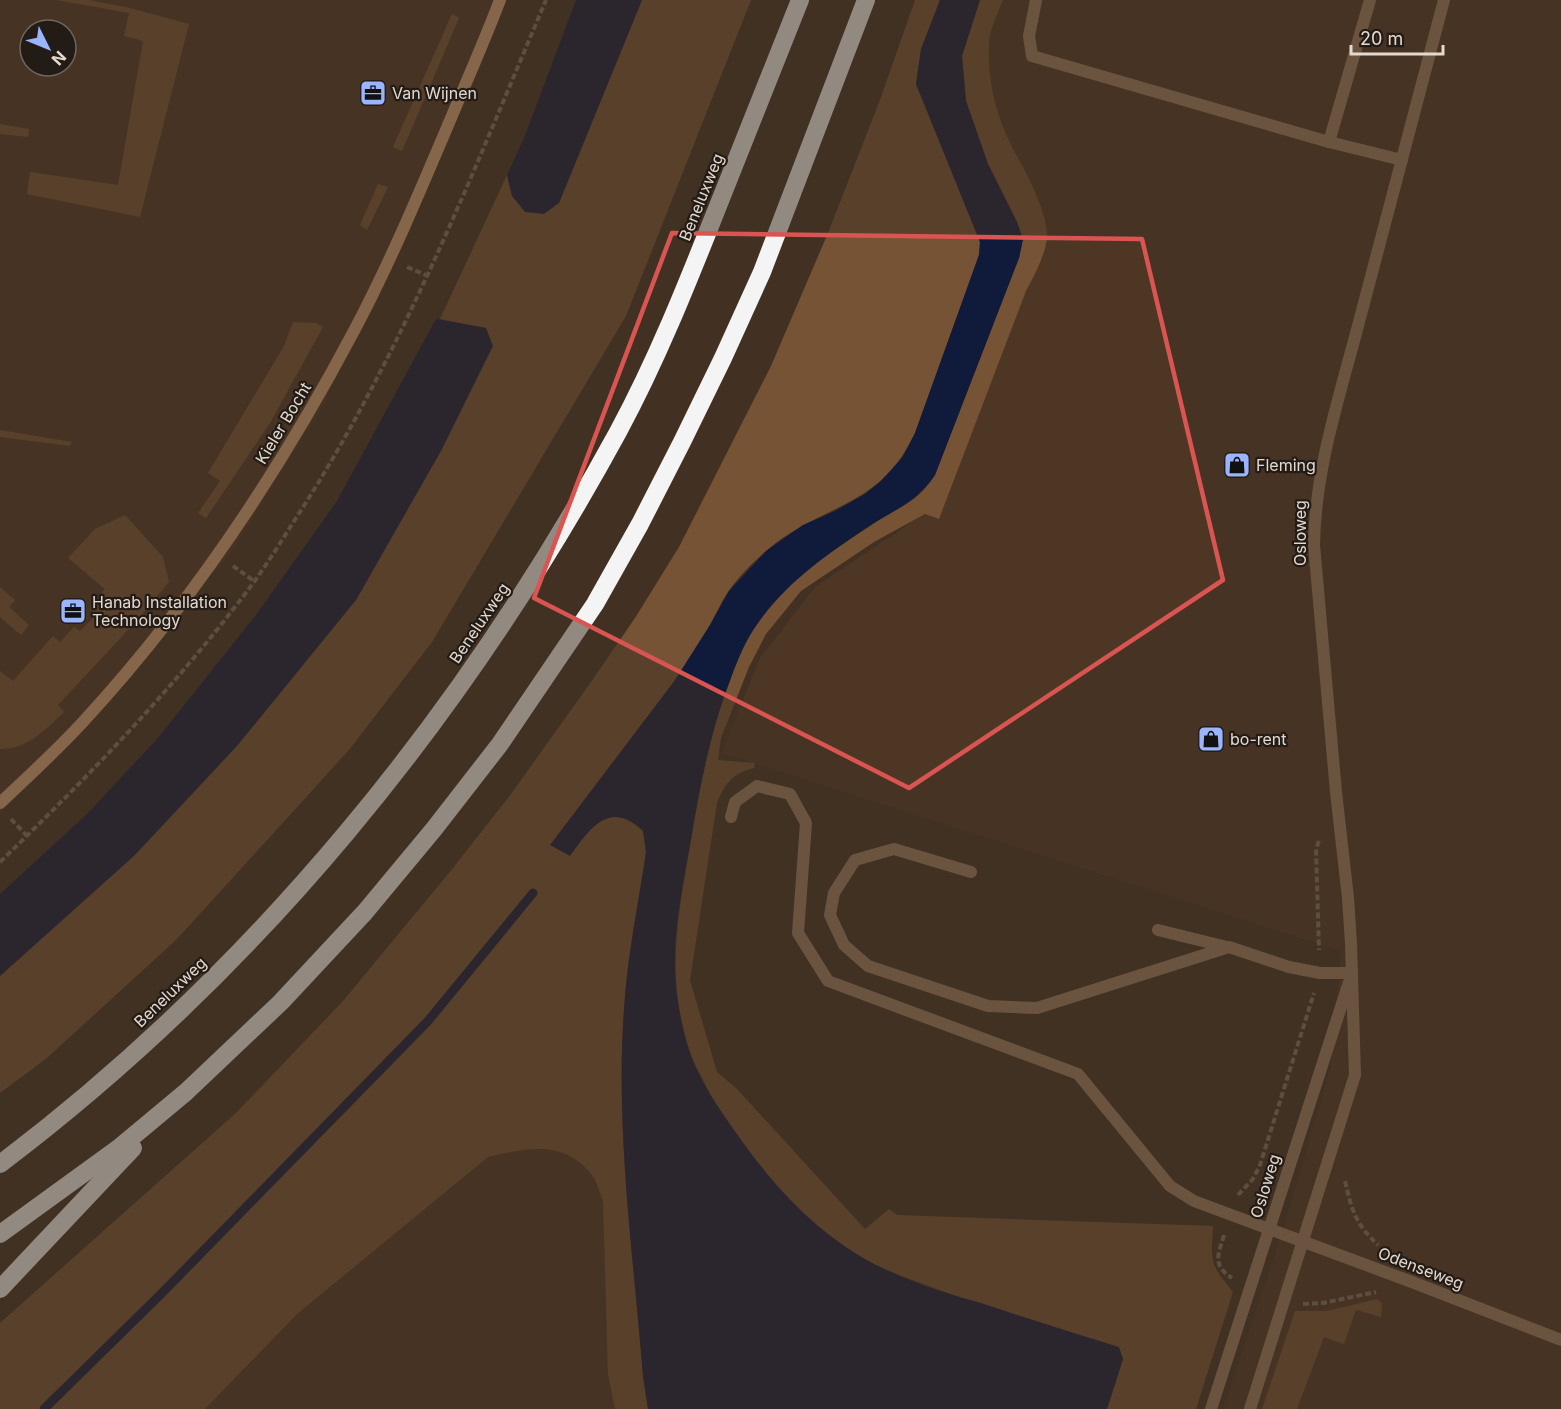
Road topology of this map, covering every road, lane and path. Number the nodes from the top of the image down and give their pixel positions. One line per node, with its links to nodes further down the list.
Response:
1 (500, 0): 9 (street, Kieler Bocht)
2 (800, 0): 16 (highway, Beneluxweg)
3 (866, 0): 15 (highway)
4 (1036, 0): 7 (street)
5 (1370, 0): 7 (street)
6 (1444, 0): 8 (street, Osloweg)
7 (1329, 142): 8 (street)
8 (1402, 160): 14 (street, Osloweg)
9 (0, 803)
10 (731, 818): 20 (street, Odenseweg)
11 (971, 872): 13 (street)
12 (1158, 930): 13 (street)
13 (1229, 947): 14 (street)
14 (1352, 973): 20 (street, Osloweg); 22 (street, Osloweg)
15 (186, 1092): 21 (highway); 24 (highway)
16 (19, 1150): 17 (highway); 18 (highway)
17 (0, 1159)
18 (0, 1164)
19 (1344, 1178): 23 (path)
20 (1269, 1229): 22 (street, Odenseweg); 26 (street, Osloweg)
21 (0, 1234)
22 (1304, 1242): 25 (street, Odenseweg); 27 (street, Osloweg)
23 (1383, 1249)
24 (0, 1289)
25 (1561, 1340)
26 (1211, 1409)
27 (1250, 1409)

